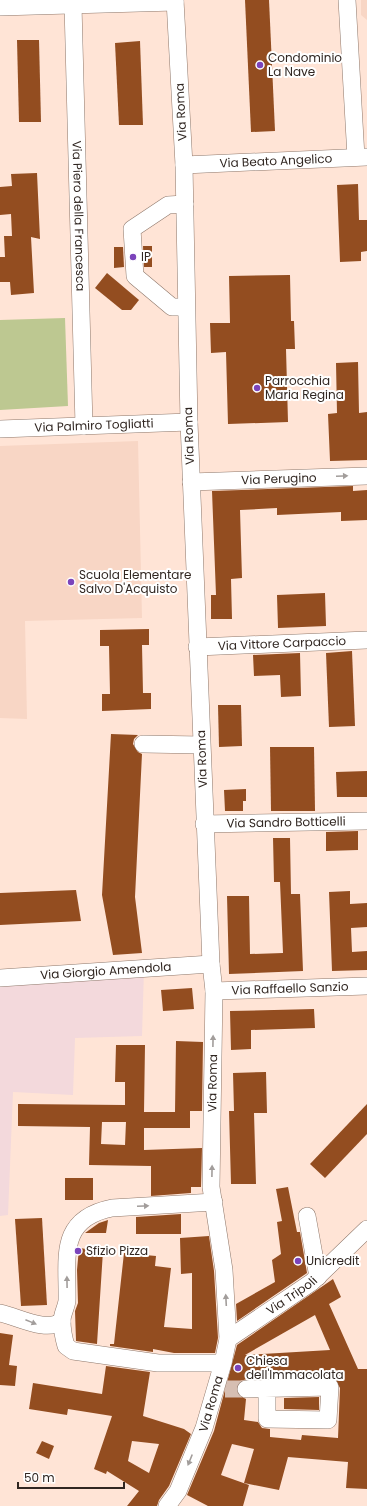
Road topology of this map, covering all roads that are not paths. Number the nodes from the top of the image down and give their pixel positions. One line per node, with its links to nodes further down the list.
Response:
1 (347, 0): 5 (street)
2 (175, 1): 3 (street); 6 (street, Via Roma)
3 (73, 5): 4 (street); 10 (street, Via Piero della Francesca)
4 (0, 7)
5 (362, 157): 6 (street, Via Beato Angelico)
6 (184, 165): 7 (street, Via Roma)
7 (185, 204): 8 (street, Via Roma); 8 (street)
8 (186, 307): 9 (street, Via Roma)
9 (189, 422): 10 (street, Via Palmiro Togliatti); 13 (street, Via Roma)
10 (84, 426): 11 (street, Via Palmiro Togliatti)
11 (0, 429)
12 (367, 476): 13 (street, Via Perugino, one-way to 12)
13 (191, 482): 15 (street, Via Roma)
14 (367, 640): 15 (street, Via Vittore Carpaccio)
15 (197, 647): 17 (street, Via Roma)
16 (143, 744): 17 (street)
17 (201, 745): 19 (street, Via Roma)
18 (367, 821): 19 (street, Via Sandro Botticelli)
19 (204, 824): 20 (street, Via Roma)
20 (211, 964): 21 (street, Via Giorgio Amendola); 23 (street, Via Roma)
21 (0, 978)
22 (367, 986): 23 (street, Via Raffaello Sanzio)
23 (214, 991): 24 (street, Via Roma, one-way to 23)
24 (214, 1202): 29 (street, one-way to 24); 30 (street, Via Roma, one-way to 24)
25 (307, 1216): 27 (street)
26 (367, 1229): 27 (street, Via Tripoli)
27 (318, 1277): 30 (street, Via Tripoli)
28 (0, 1313): 29 (street, one-way to 29)
29 (62, 1321): 31 (street)
30 (228, 1339): 31 (street, Via Roma)
31 (223, 1363): 34 (street, Via Roma, one-way to 34)
32 (267, 1388): 33 (street)
33 (246, 1389)
34 (167, 1506)

